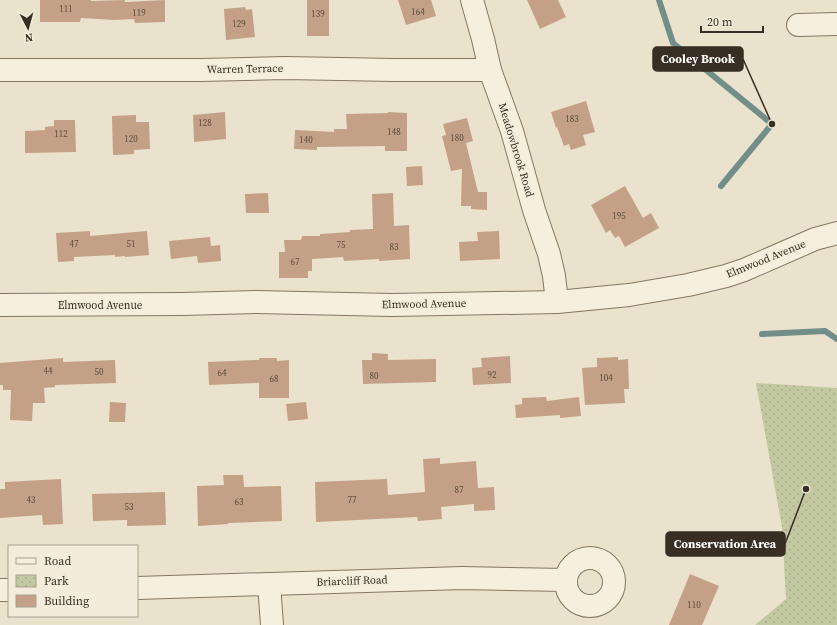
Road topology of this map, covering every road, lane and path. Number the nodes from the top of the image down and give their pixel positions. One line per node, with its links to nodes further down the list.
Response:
1 (472, 0): 5 (street, Meadowbrook Road)
2 (837, 24): 3 (street)
3 (798, 25)
4 (0, 70): 5 (street, Warren Terrace)
5 (490, 70): 7 (street, Meadowbrook Road)
6 (837, 233): 7 (street, Elmwood Avenue)
7 (557, 302): 8 (street, Elmwood Avenue)
8 (0, 305)
9 (566, 580): 10 (street, Briarcliff Road)
10 (269, 584): 11 (street, Briarcliff Road); 12 (street)
11 (138, 588)
12 (272, 625)

